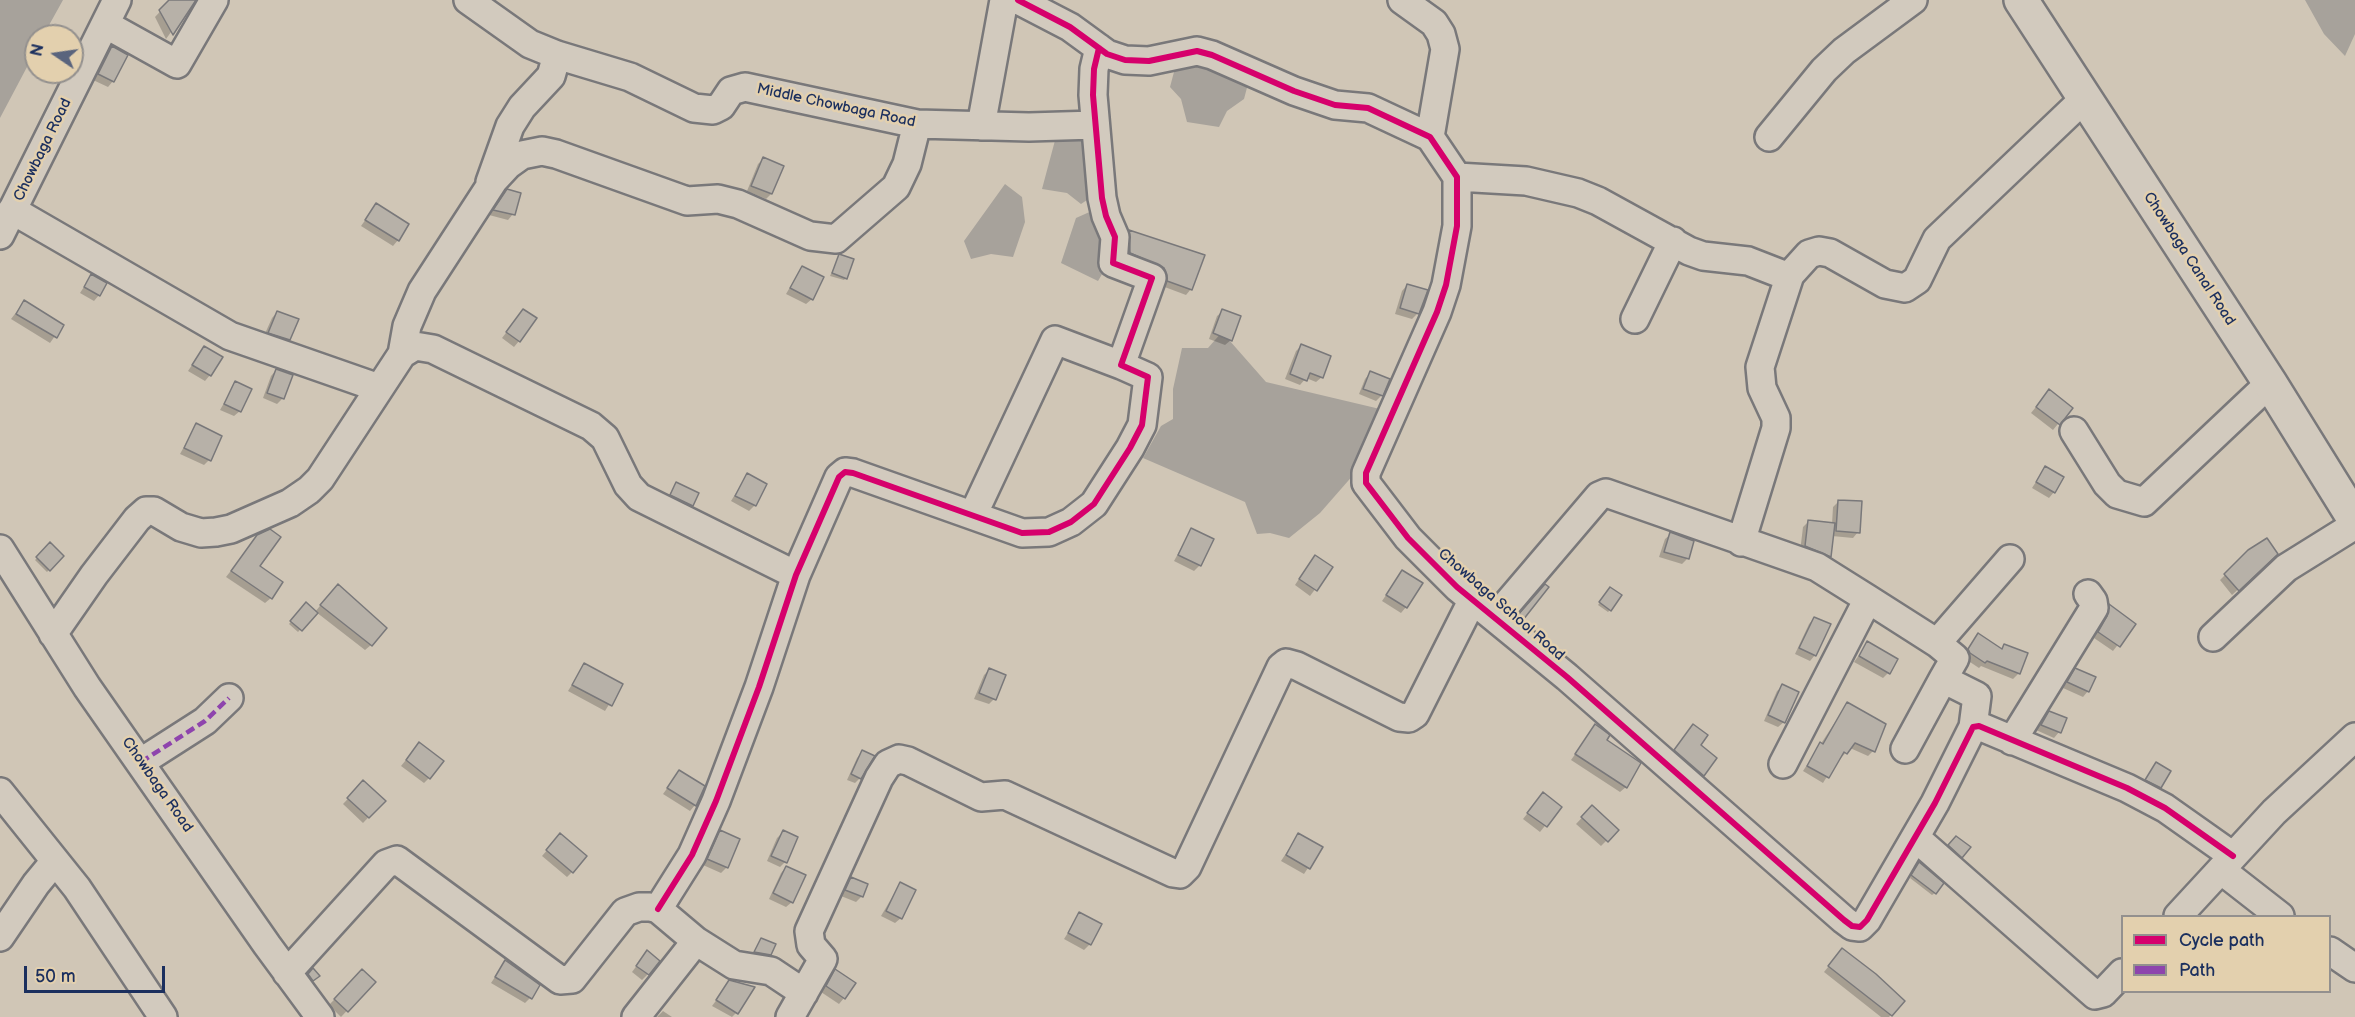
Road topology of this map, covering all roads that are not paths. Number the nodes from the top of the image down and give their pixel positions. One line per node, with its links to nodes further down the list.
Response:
1 (117, 0): 9 (street, Chowbaga Road)
2 (214, 0): 9 (street)
3 (468, 0): 11 (street, Middle Chowbaga Road)
4 (1004, 0): 15 (street)
5 (1018, 0): 10 (street)
6 (1402, 0): 16 (street)
7 (1913, 0): 17 (street)
8 (2021, 0): 12 (main road, Chowbaga Canal Road)
9 (105, 24): 20 (street, Chowbaga Road)
10 (1099, 48): 14 (street); 16 (street)
11 (557, 55): 13 (street, Middle Chowbaga Road); 19 (street)
12 (2085, 98): 23 (street); 27 (main road, Chowbaga Canal Road)
13 (917, 124): 15 (street, Middle Chowbaga Road); 19 (street)
14 (1095, 125): 15 (street, Middle Chowbaga Road); 26 (street)
15 (981, 126)
16 (1430, 137): 18 (street)
17 (1769, 137)
18 (1457, 177): 22 (street); 38 (street, Chowbaga School Road)
19 (488, 189): 25 (street)
20 (12, 210): 21 (street, Chowbaga Road); 28 (street)
21 (0, 235)
22 (1673, 241): 23 (street); 24 (street)
23 (1791, 275): 32 (street)
24 (1635, 319)
25 (402, 354): 28 (street); 35 (street)
26 (1121, 365): 30 (street); 30 (street)
27 (2271, 383): 29 (street); 31 (main road, Chowbaga Canal Road)
28 (379, 388): 41 (street)
29 (2074, 431)
30 (973, 515): 35 (street)
31 (2355, 522): 42 (street)
32 (1742, 542): 39 (street); 40 (street)
33 (0, 549): 36 (street, Chowbaga Road)
34 (2010, 560): 43 (street)
35 (796, 575): 56 (street)
36 (10, 586): 41 (street, Chowbaga Road)
37 (2088, 594): 48 (street)
38 (1473, 599): 40 (street, Chowbaga School Road); 65 (street)
39 (1868, 599): 43 (street); 51 (street)
40 (1495, 618): 53 (street, Chowbaga School Road)
41 (53, 634): 50 (street, Chowbaga Road)
42 (2213, 637)
43 (1937, 643): 44 (street)
44 (1943, 679): 46 (street, Chowbaga School Road); 49 (street)
45 (229, 698): 50 (street)
46 (1973, 727): 48 (street); 53 (street, Chowbaga School Road)
47 (2355, 737): 55 (street)
48 (2012, 741): 55 (street)
49 (1905, 749)
50 (141, 762): 63 (street, Chowbaga Road)
51 (1783, 764)
52 (0, 792): 54 (street)
53 (1916, 838): 64 (street)
54 (55, 861): 59 (street); 66 (street)
55 (2227, 863): 57 (street); 58 (street)
56 (658, 909): 60 (street); 63 (street)
57 (2179, 915)
58 (2279, 915)
59 (0, 937)
60 (696, 941): 65 (street); 68 (street)
61 (2331, 952): 62 (street)
62 (2355, 968)
63 (287, 973): 67 (street, Chowbaga Road)
64 (2121, 974)
65 (804, 993): 69 (street)
66 (163, 1017)
67 (320, 1017)
68 (636, 1017)
69 (790, 1017)

